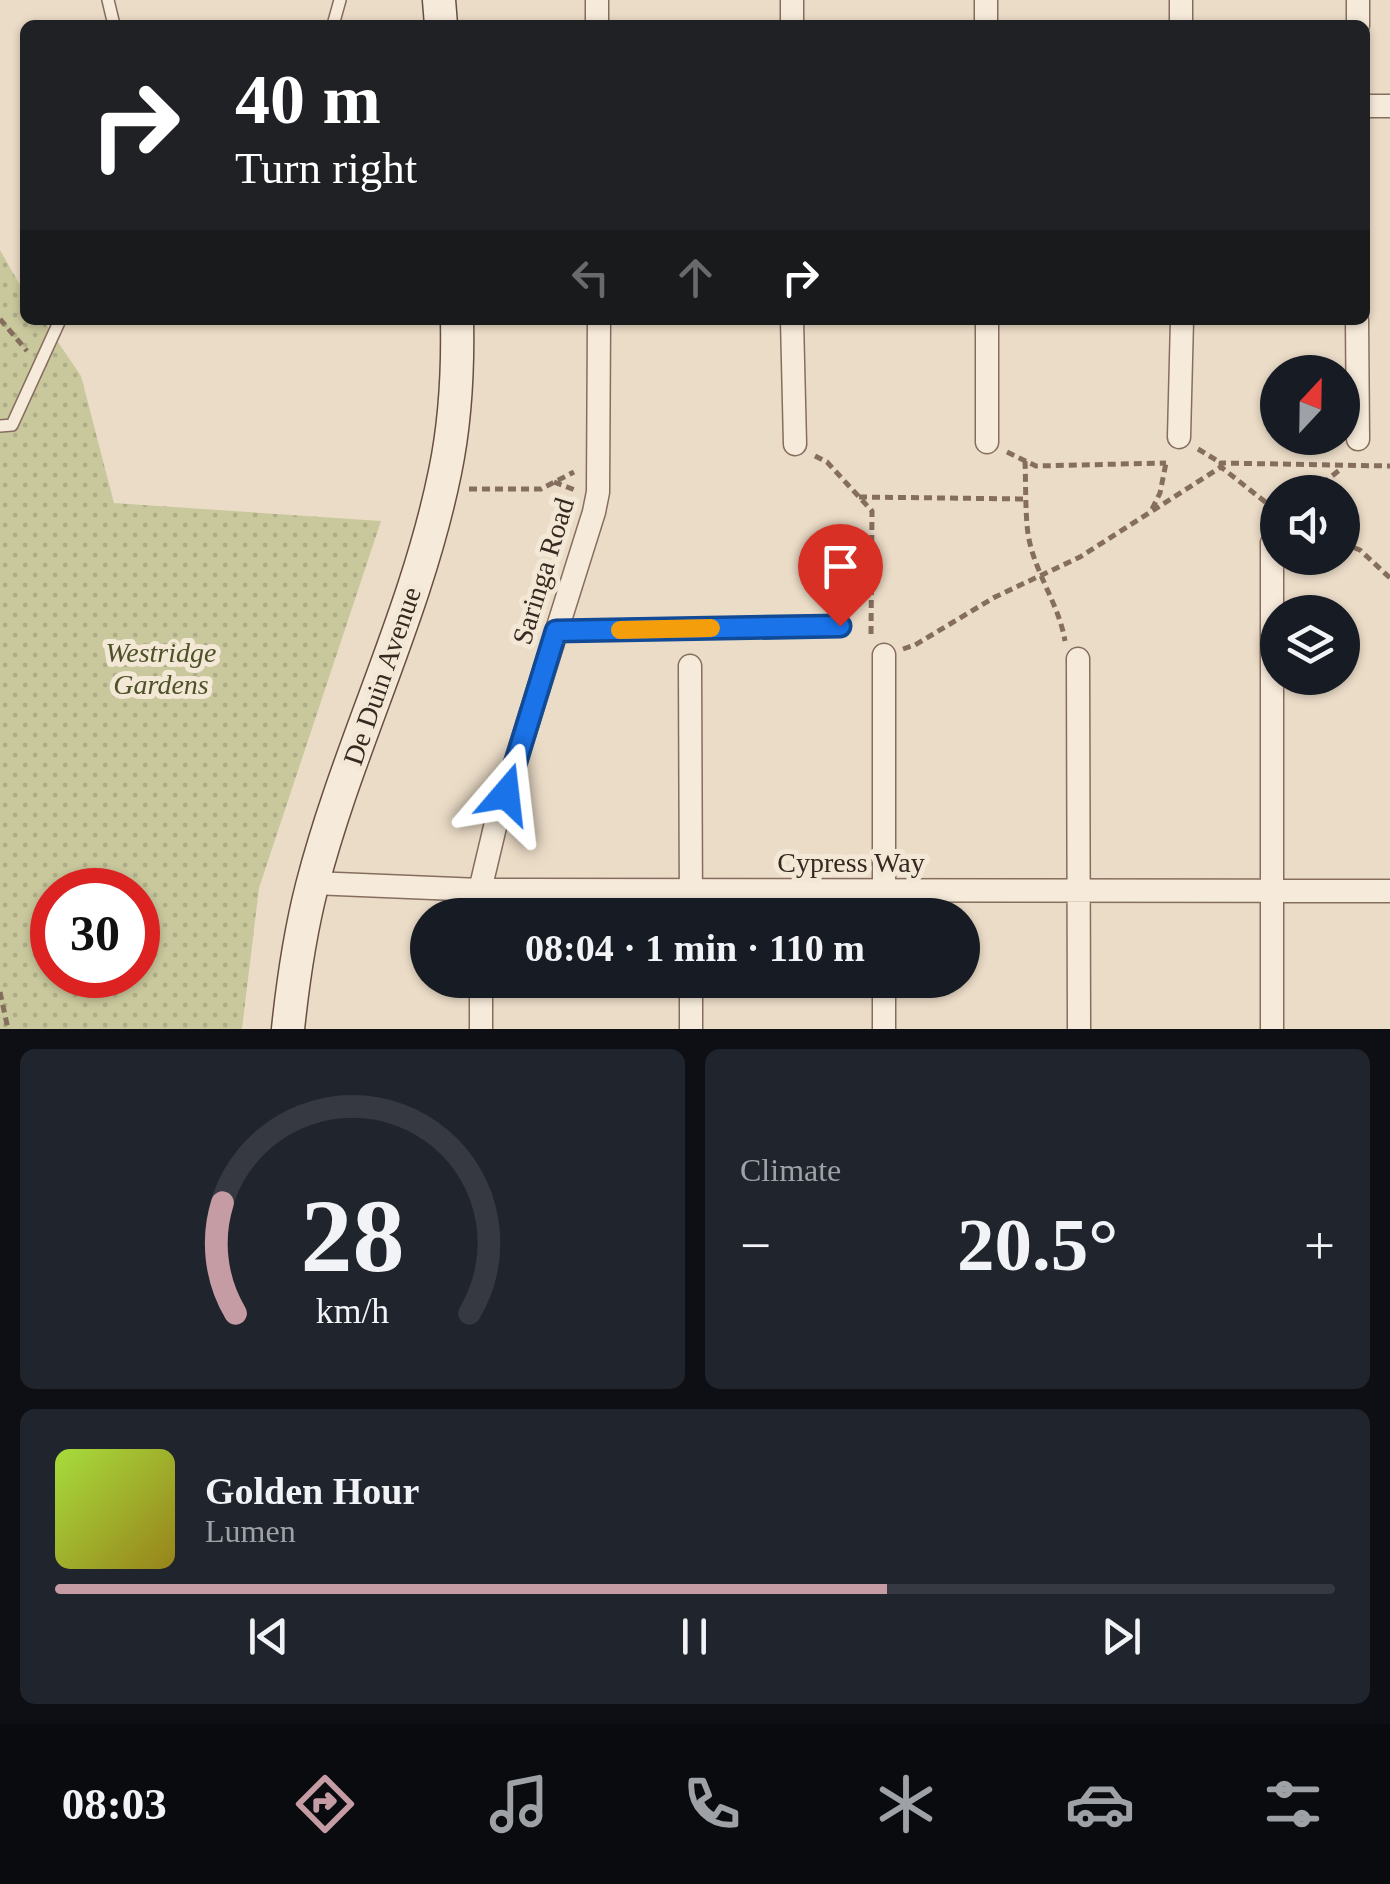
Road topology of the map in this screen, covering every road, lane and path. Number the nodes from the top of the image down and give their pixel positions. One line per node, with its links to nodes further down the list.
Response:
1 (0, 319): 10 (path)
2 (58, 325): 10 (lane)
3 (457, 325): 38 (street, De Duin Avenue)
4 (599, 325): 33 (street, Saringa Road)
5 (792, 325): 14 (street)
6 (987, 325): 13 (street)
7 (1182, 325): 12 (street)
8 (1356, 325): 9 (street)
9 (1357, 355)
10 (39, 365): 11 (lane)
11 (0, 426)
12 (1180, 437)
13 (987, 442)
14 (795, 444)
15 (826, 462): 24 (path)
16 (1344, 466): 17 (path); 18 (path); 20 (path)
17 (1390, 466)
18 (1221, 467): 25 (path); 27 (path)
19 (584, 468): 21 (path)
20 (1333, 475)
21 (554, 482): 22 (path); 23 (path)
22 (485, 490)
23 (584, 493)
24 (859, 497): 26 (path); 35 (path)
25 (1260, 498)
26 (1026, 499): 27 (path); 30 (path)
27 (1151, 512): 30 (path)
28 (1360, 550): 31 (path)
29 (1272, 575): 42 (street)
30 (1040, 576): 34 (path); 36 (path)
31 (1390, 578)
32 (840, 626): 33 (lane)
33 (556, 631): 39 (street, Saringa Road)
34 (915, 645)
35 (878, 649): 46 (street)
36 (1072, 652): 41 (street)
37 (690, 666): 45 (street)
38 (313, 883): 39 (street, Cypress Way); 53 (street, De Duin Avenue)
39 (480, 890): 43 (street, Saringa Road); 44 (street, Cypress Way)
40 (1390, 890): 42 (street, Cypress Way)
41 (1078, 891): 42 (street, Cypress Way); 47 (street, Cypress Way); 57 (street)
42 (1272, 891): 58 (street)
43 (480, 898)
44 (609, 898)
45 (690, 898)
46 (884, 898)
47 (965, 898)
48 (0, 992): 52 (path)
49 (481, 998): 54 (street)
50 (691, 998): 55 (street)
51 (884, 998): 56 (street)
52 (8, 1029)
53 (288, 1029)
54 (481, 1029)
55 (691, 1029)
56 (884, 1029)
57 (1079, 1029)
58 (1272, 1029)

